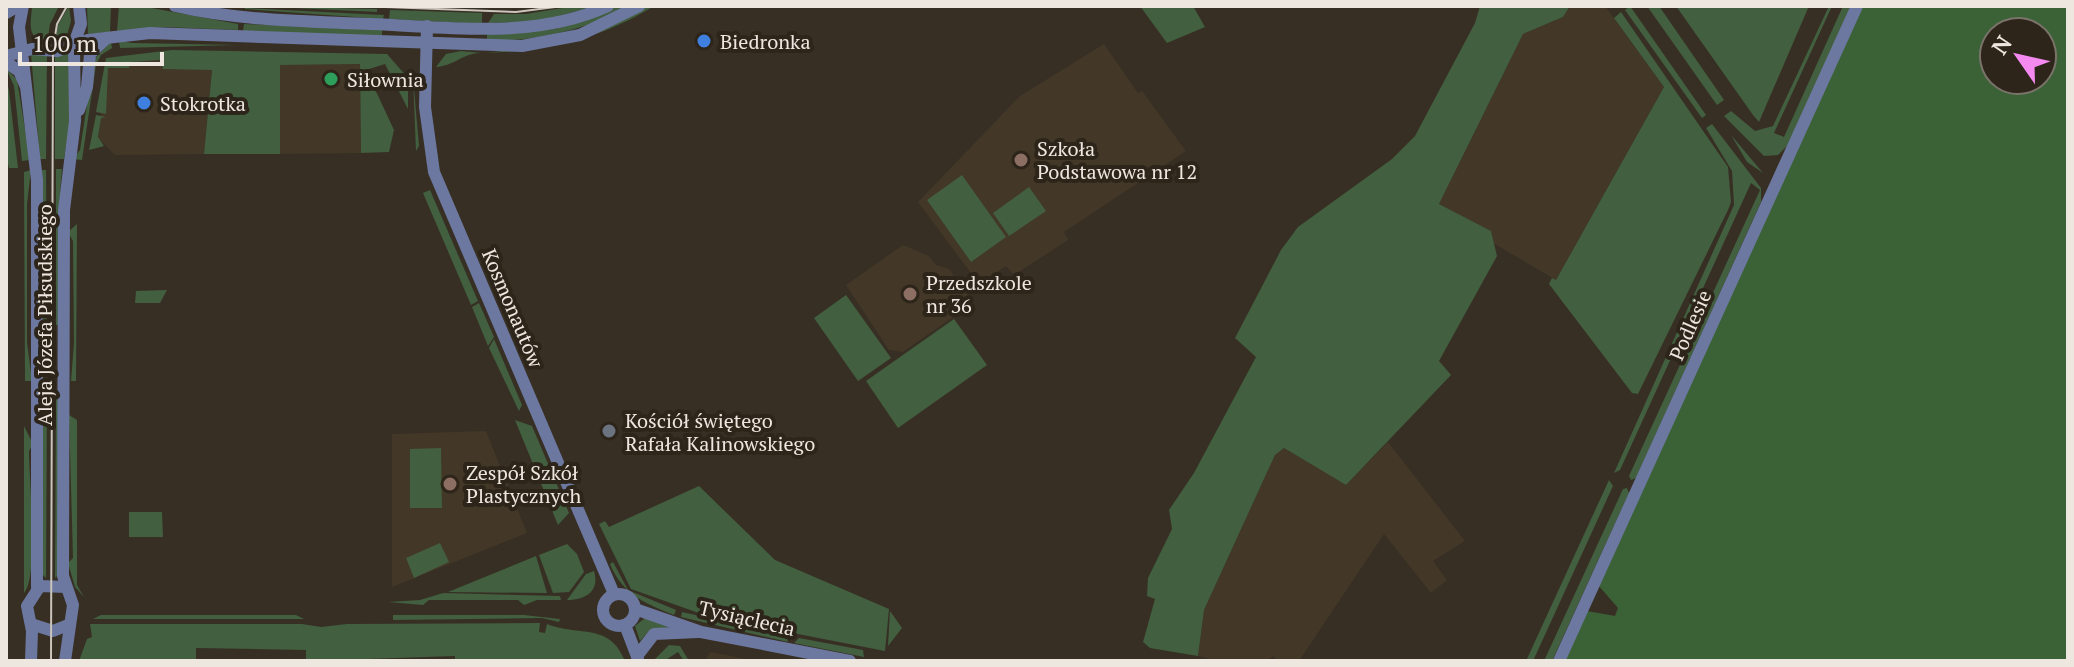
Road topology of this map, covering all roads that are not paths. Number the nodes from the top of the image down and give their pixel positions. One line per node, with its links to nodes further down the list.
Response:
1 (20, 6): 7 (street); 12 (street, Aleja Józefa Piłsudskiego)
2 (79, 6): 10 (street, Aleja Józefa Piłsudskiego)
3 (175, 6): 8 (street)
4 (608, 6): 8 (street)
5 (639, 6): 11 (street)
6 (1857, 6): 28 (street, Podlesie)
7 (6, 13)
8 (427, 26): 11 (street, Kosmonautów)
9 (108, 37): 10 (street); 11 (street); 15 (street)
10 (74, 44): 12 (street); 15 (street, Aleja Józefa Piłsudskiego)
11 (427, 44): 18 (street, Kosmonautów)
12 (24, 52): 13 (street); 14 (street, Aleja Józefa Piłsudskiego)
13 (6, 59): 14 (street)
14 (28, 91): 16 (street, Aleja Józefa Piłsudskiego)
15 (75, 121): 17 (street, Aleja Józefa Piłsudskiego)
16 (37, 587): 17 (street); 20 (street)
17 (66, 587): 21 (street)
18 (614, 594): 19 (street); 22 (street)
19 (635, 609): 22 (street); 23 (street, Tysiąclecia)
20 (31, 624): 21 (street); 25 (street)
21 (68, 625): 26 (street)
22 (625, 625): 24 (street)
23 (701, 632): 24 (street); 27 (street, Tysiąclecia)
24 (638, 658)
25 (31, 661)
26 (65, 661)
27 (850, 661)
28 (1559, 661)

